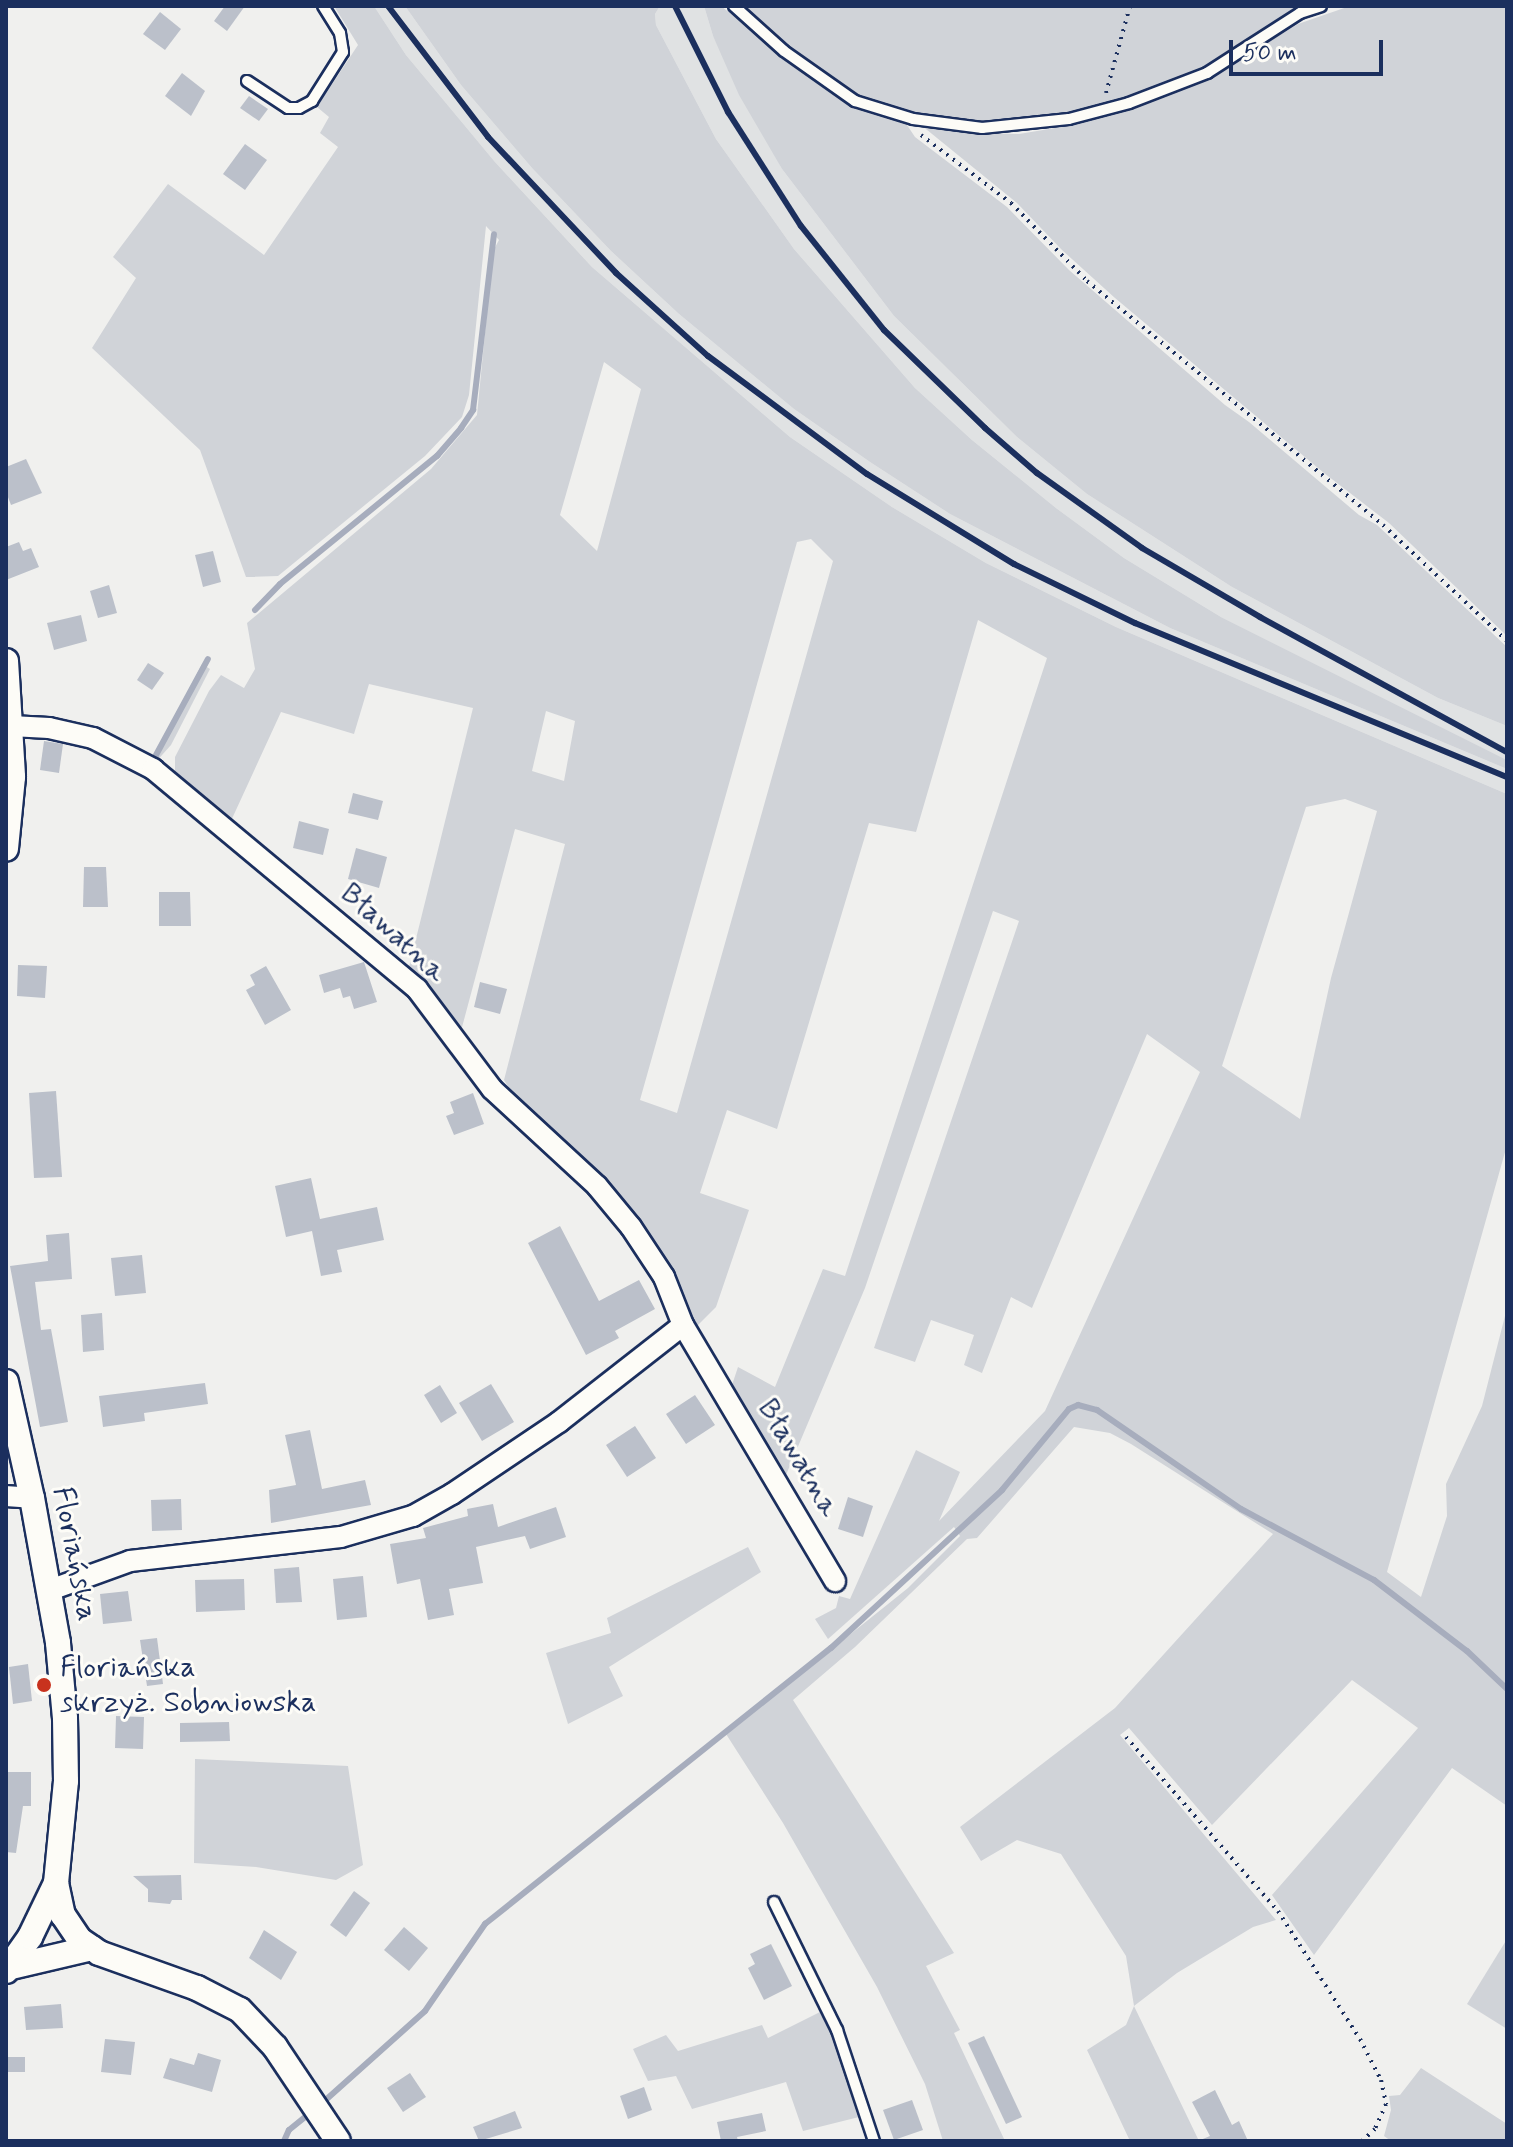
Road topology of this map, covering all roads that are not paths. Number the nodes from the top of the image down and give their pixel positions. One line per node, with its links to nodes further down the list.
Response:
1 (323, 6): 4 (lane)
2 (734, 6): 3 (lane)
3 (1321, 6)
4 (247, 81)
5 (7, 672): 6 (street)
6 (11, 726): 7 (street); 8 (street, Bławatna)
7 (6, 849)
8 (683, 1325): 12 (street, Bławatna); 13 (street)
9 (6, 1382): 11 (street, Floriańska)
10 (6, 1496): 11 (street)
11 (32, 1498): 13 (street, Floriańska)
12 (835, 1581)
13 (50, 1590): 14 (street, Floriańska)
14 (56, 1883): 16 (street, Floriańska); 17 (street, Floriańska)
15 (774, 1902): 19 (lane)
16 (92, 1948): 17 (street); 18 (street, Floriańska)
17 (8, 1969)
18 (338, 2141)
19 (874, 2141)

